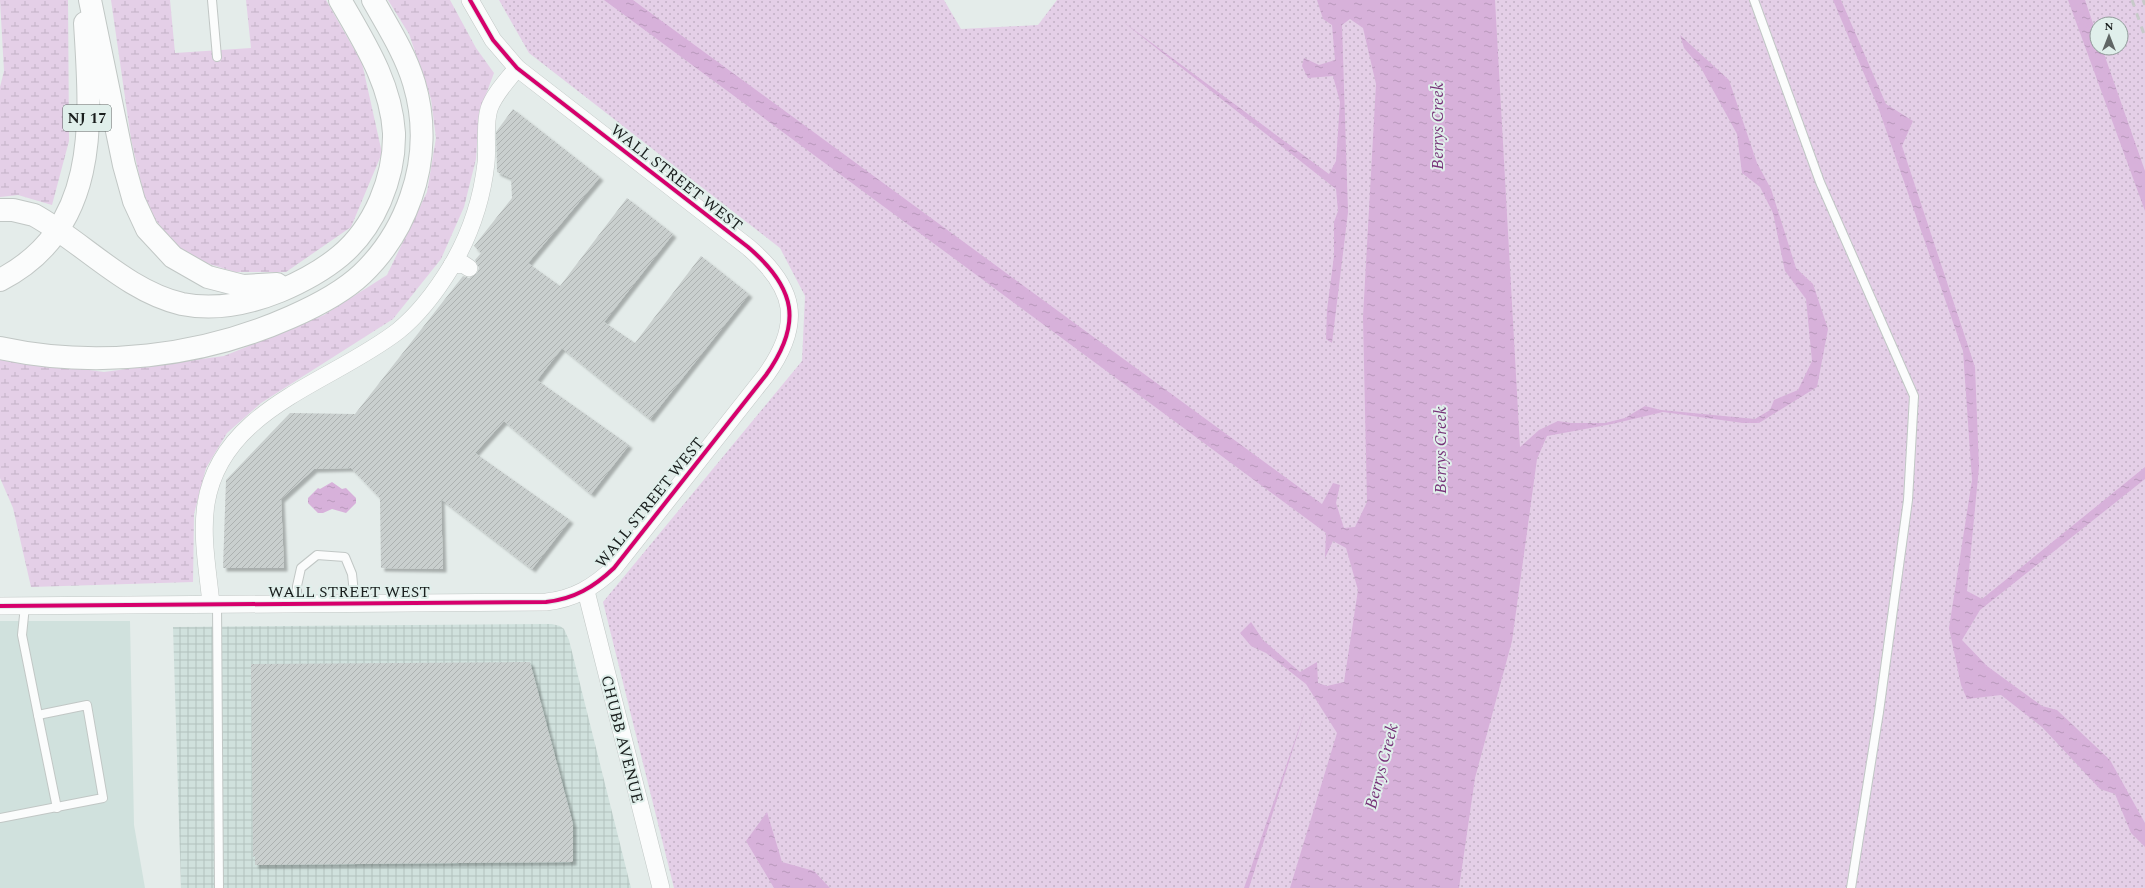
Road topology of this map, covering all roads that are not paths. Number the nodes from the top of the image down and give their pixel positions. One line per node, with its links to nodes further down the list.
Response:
1 (83, 0): 11 (main road, NJ 17)
2 (90, 0): 12 (main road)
3 (212, 0): 8 (lane)
4 (340, 0): 12 (main road)
5 (373, 0): 14 (main road)
6 (470, 0): 9 (street, WALL STREET WEST)
7 (1754, 0): 26 (lane)
8 (217, 57)
9 (517, 68): 15 (street, WALL STREET WEST); 17 (street)
10 (0, 210): 11 (main road)
11 (58, 230): 12 (main road); 13 (main road, NJ 17)
12 (320, 270)
13 (0, 280)
14 (0, 348)
15 (586, 590): 16 (street, WALL STREET WEST); 25 (street, CHUBB AVENUE)
16 (355, 603): 18 (street, WALL STREET WEST); 18 (lane)
17 (214, 604): 18 (street, WALL STREET WEST); 20 (street, WALL STREET WEST); 24 (lane)
18 (297, 604)
19 (0, 606): 20 (street, WALL STREET WEST)
20 (25, 606): 21 (lane)
21 (38, 715): 22 (lane); 22 (lane)
22 (56, 808): 23 (lane)
23 (0, 818)
24 (219, 888)
25 (661, 888)
26 (1850, 888)

